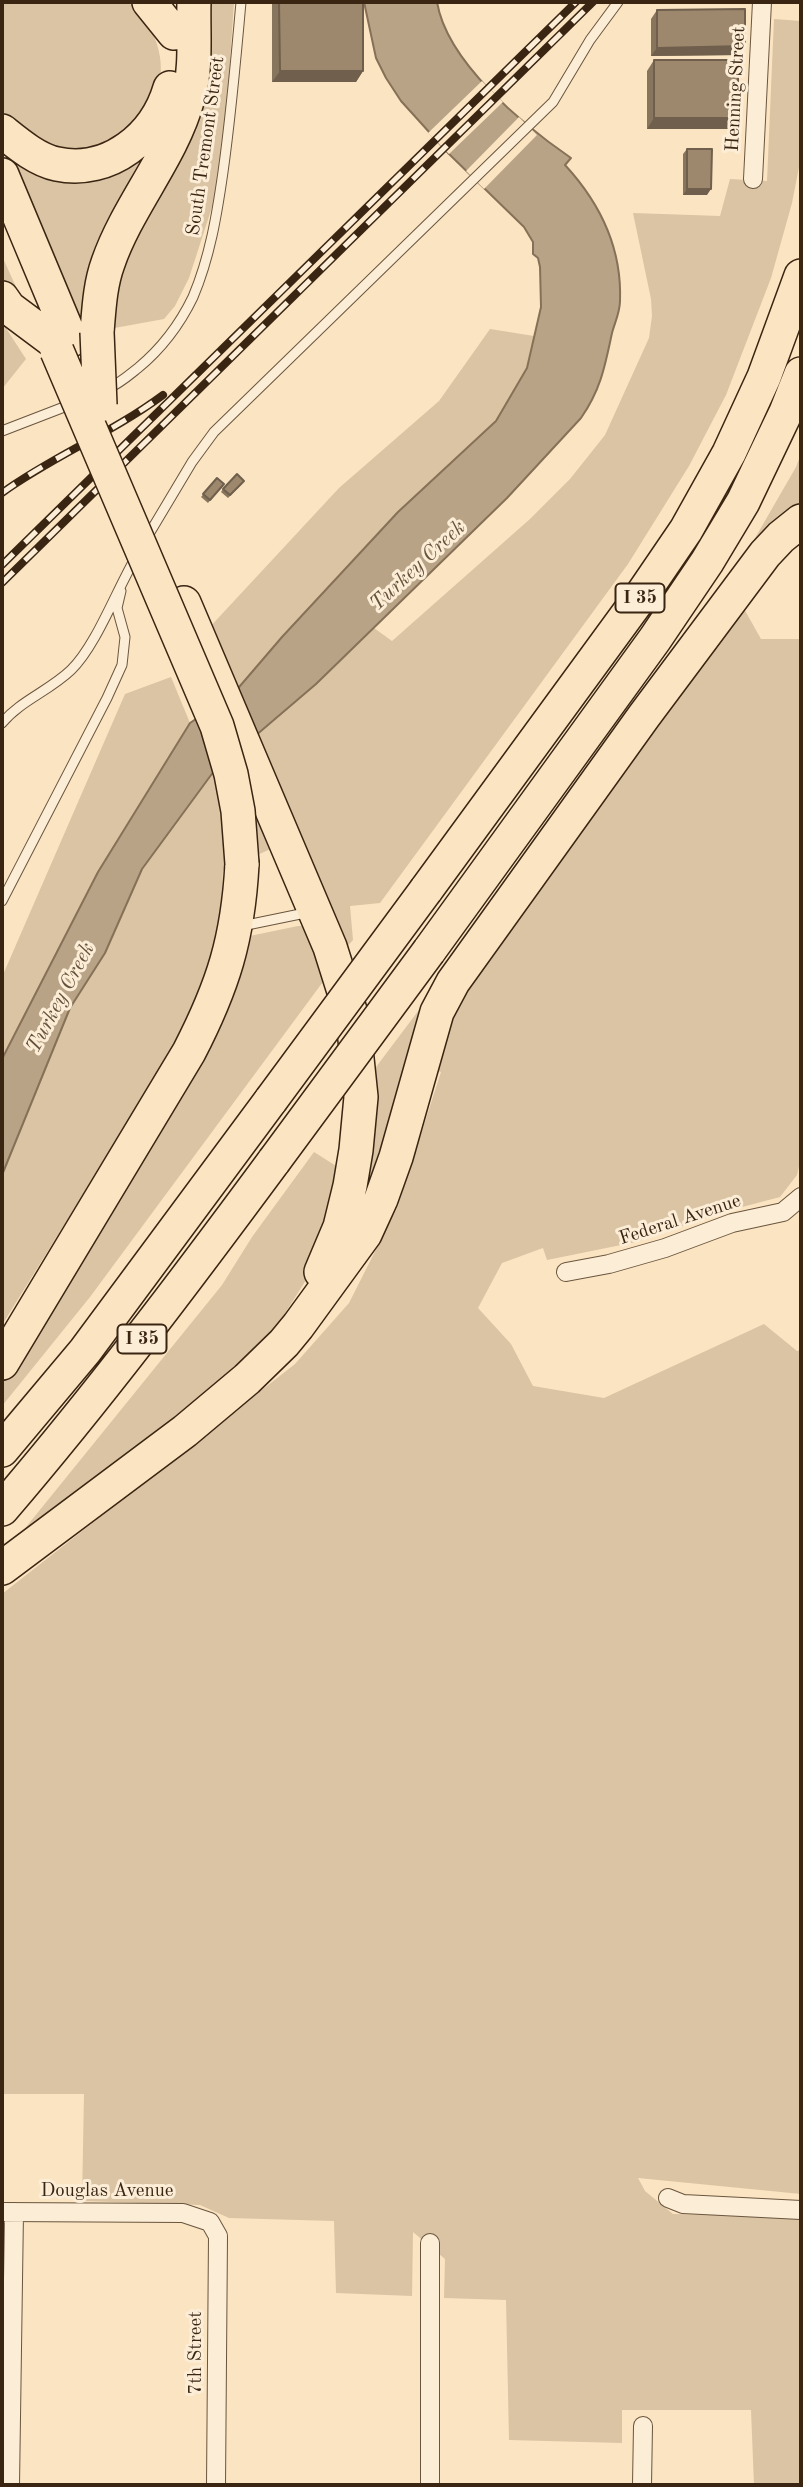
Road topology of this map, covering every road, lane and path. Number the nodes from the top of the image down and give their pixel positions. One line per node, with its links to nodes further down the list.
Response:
1 (149, 2): 6 (highway)
2 (194, 2): 13 (highway)
3 (241, 2): 15 (lane, South Tremont Street)
4 (618, 2): 18 (lane)
5 (762, 2): 9 (street, Henning Street)
6 (175, 18): 7 (highway)
7 (2, 131)
8 (2, 175): 13 (highway)
9 (753, 179)
10 (2, 223): 13 (highway)
11 (801, 276): 27 (highway, I 35, bridge)
12 (2, 298): 13 (highway)
13 (69, 341): 15 (highway, bridge); 22 (highway, bridge)
14 (801, 374): 28 (highway, I 35, bridge)
15 (87, 404): 16 (lane, South Tremont Street); 21 (highway)
16 (2, 431)
17 (801, 522): 25 (highway)
18 (123, 579): 19 (lane); 20 (lane)
19 (2, 723)
20 (2, 901)
21 (314, 911): 22 (lane); 25 (highway)
22 (236, 928): 26 (highway)
23 (801, 1197): 24 (street, Federal Avenue)
24 (566, 1272)
25 (298, 1326): 29 (highway)
26 (2, 1363)
27 (2, 1450)
28 (2, 1510)
29 (2, 1568)
30 (668, 2198): 31 (street)
31 (801, 2210)
32 (8, 2212): 33 (street, Douglas Avenue); 36 (street)
33 (210, 2222): 37 (street, 7th Street)
34 (430, 2243): 38 (street)
35 (643, 2426): 39 (street)
36 (10, 2485)
37 (216, 2485)
38 (430, 2485)
39 (642, 2485)

